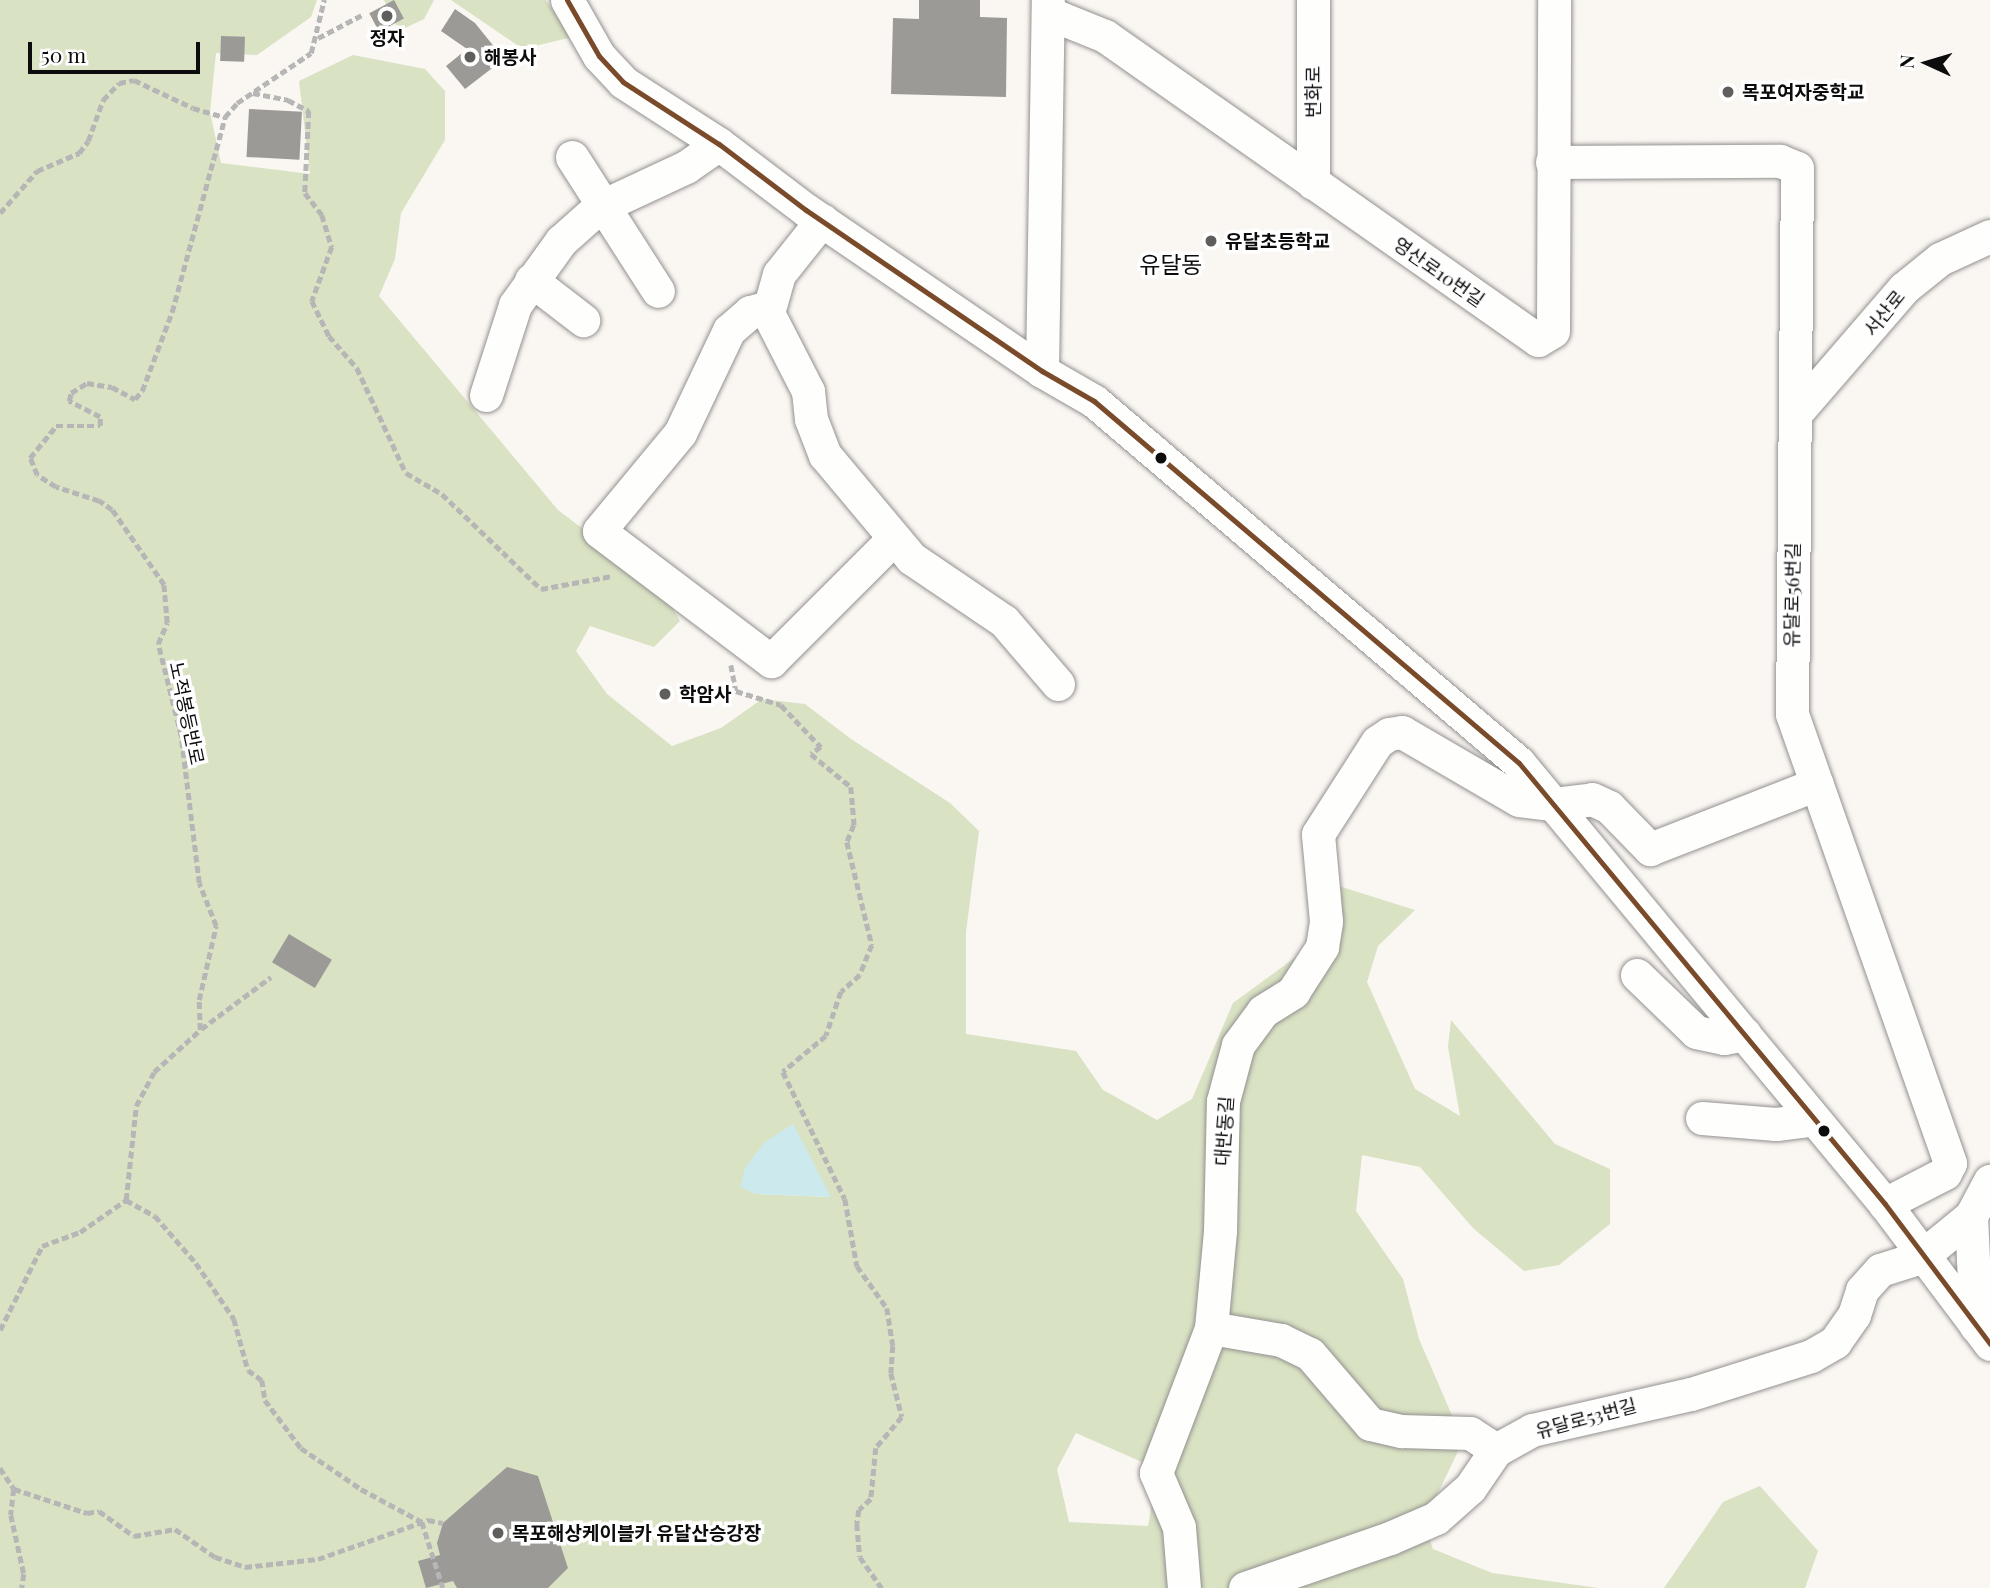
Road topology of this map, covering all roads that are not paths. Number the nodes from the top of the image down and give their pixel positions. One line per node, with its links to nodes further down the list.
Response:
1 (567, 0): 5 (street)
2 (1313, 0): 8 (street, 번화로)
3 (1554, 0): 7 (street, 영산로10번길)
4 (1048, 7): 8 (street, 영산로10번길); 16 (street)
5 (719, 144): 9 (street); 10 (street)
6 (572, 158): 9 (street)
7 (1552, 162): 8 (street, 영산로10번길); 18 (street, 유달로56번길)
8 (1313, 183)
9 (603, 205): 12 (street); 13 (street)
10 (822, 220): 14 (street); 16 (street)
11 (1990, 236): 18 (street, 서산로)
12 (531, 280): 15 (street); 17 (street)
13 (658, 291)
14 (769, 307): 19 (street); 19 (street)
15 (583, 320)
16 (1042, 371): 22 (street)
17 (486, 395)
18 (1796, 414): 21 (street, 유달로56번길)
19 (894, 538): 20 (street)
20 (1058, 684)
21 (1816, 784): 22 (street); 28 (street, 유달로56번길)
22 (1555, 804): 24 (street); 31 (street, 대반동길)
23 (1637, 975): 24 (street)
24 (1745, 1034): 26 (street)
25 (1702, 1118): 26 (street)
26 (1814, 1119): 28 (street)
27 (1990, 1181): 29 (street)
28 (1885, 1204): 30 (street)
29 (1971, 1216): 30 (street); 32 (street)
30 (1921, 1257): 32 (street); 33 (street, 유달로53번길)
31 (1211, 1328): 33 (street); 34 (street, 대반동길)
32 (1983, 1335)
33 (1496, 1450): 35 (street, 유달로53번길)
34 (1184, 1588)
35 (1245, 1588)

